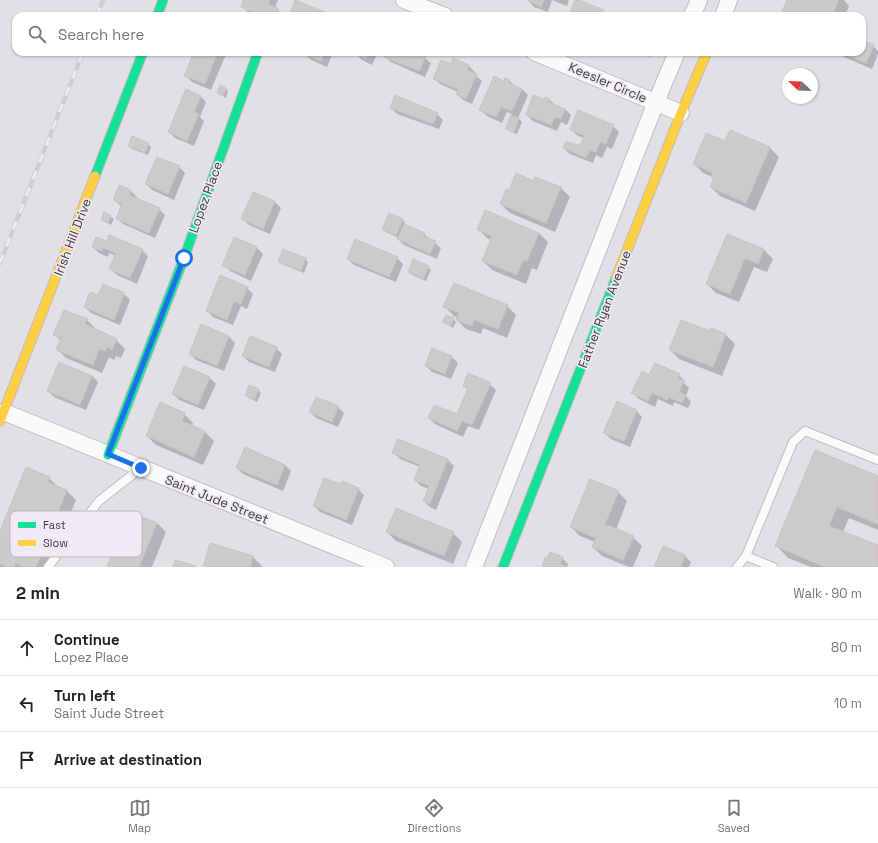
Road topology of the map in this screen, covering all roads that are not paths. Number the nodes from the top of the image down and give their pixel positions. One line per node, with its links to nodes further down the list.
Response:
1 (163, 0): 5 (street)
2 (404, 0): 6 (street)
3 (699, 0): 7 (street)
4 (729, 0): 8 (street)
5 (158, 12)
6 (435, 12)
7 (694, 12)
8 (724, 12)
9 (141, 56): 16 (street, Irish Hill Drive)
10 (257, 56): 17 (street, Lopez Place)
11 (544, 56): 14 (street, Keesler Circle)
12 (675, 56): 14 (street, Father Ryan Avenue)
13 (705, 56): 15 (street, Father Ryan Avenue)
14 (656, 102): 15 (street, Keesler Circle); 25 (street, Father Ryan Avenue)
15 (681, 113): 26 (street, Father Ryan Avenue)
16 (2, 417): 17 (street, Saint Jude Street)
17 (108, 454): 19 (street, Saint Jude Street)
18 (878, 460): 21 (lane)
19 (141, 468): 20 (lane); 24 (street, Saint Jude Street)
20 (91, 511)
21 (746, 556): 27 (lane); 28 (lane)
22 (56, 557): 23 (lane)
23 (48, 567)
24 (386, 567)
25 (474, 567)
26 (503, 567)
27 (737, 567)
28 (773, 567)

